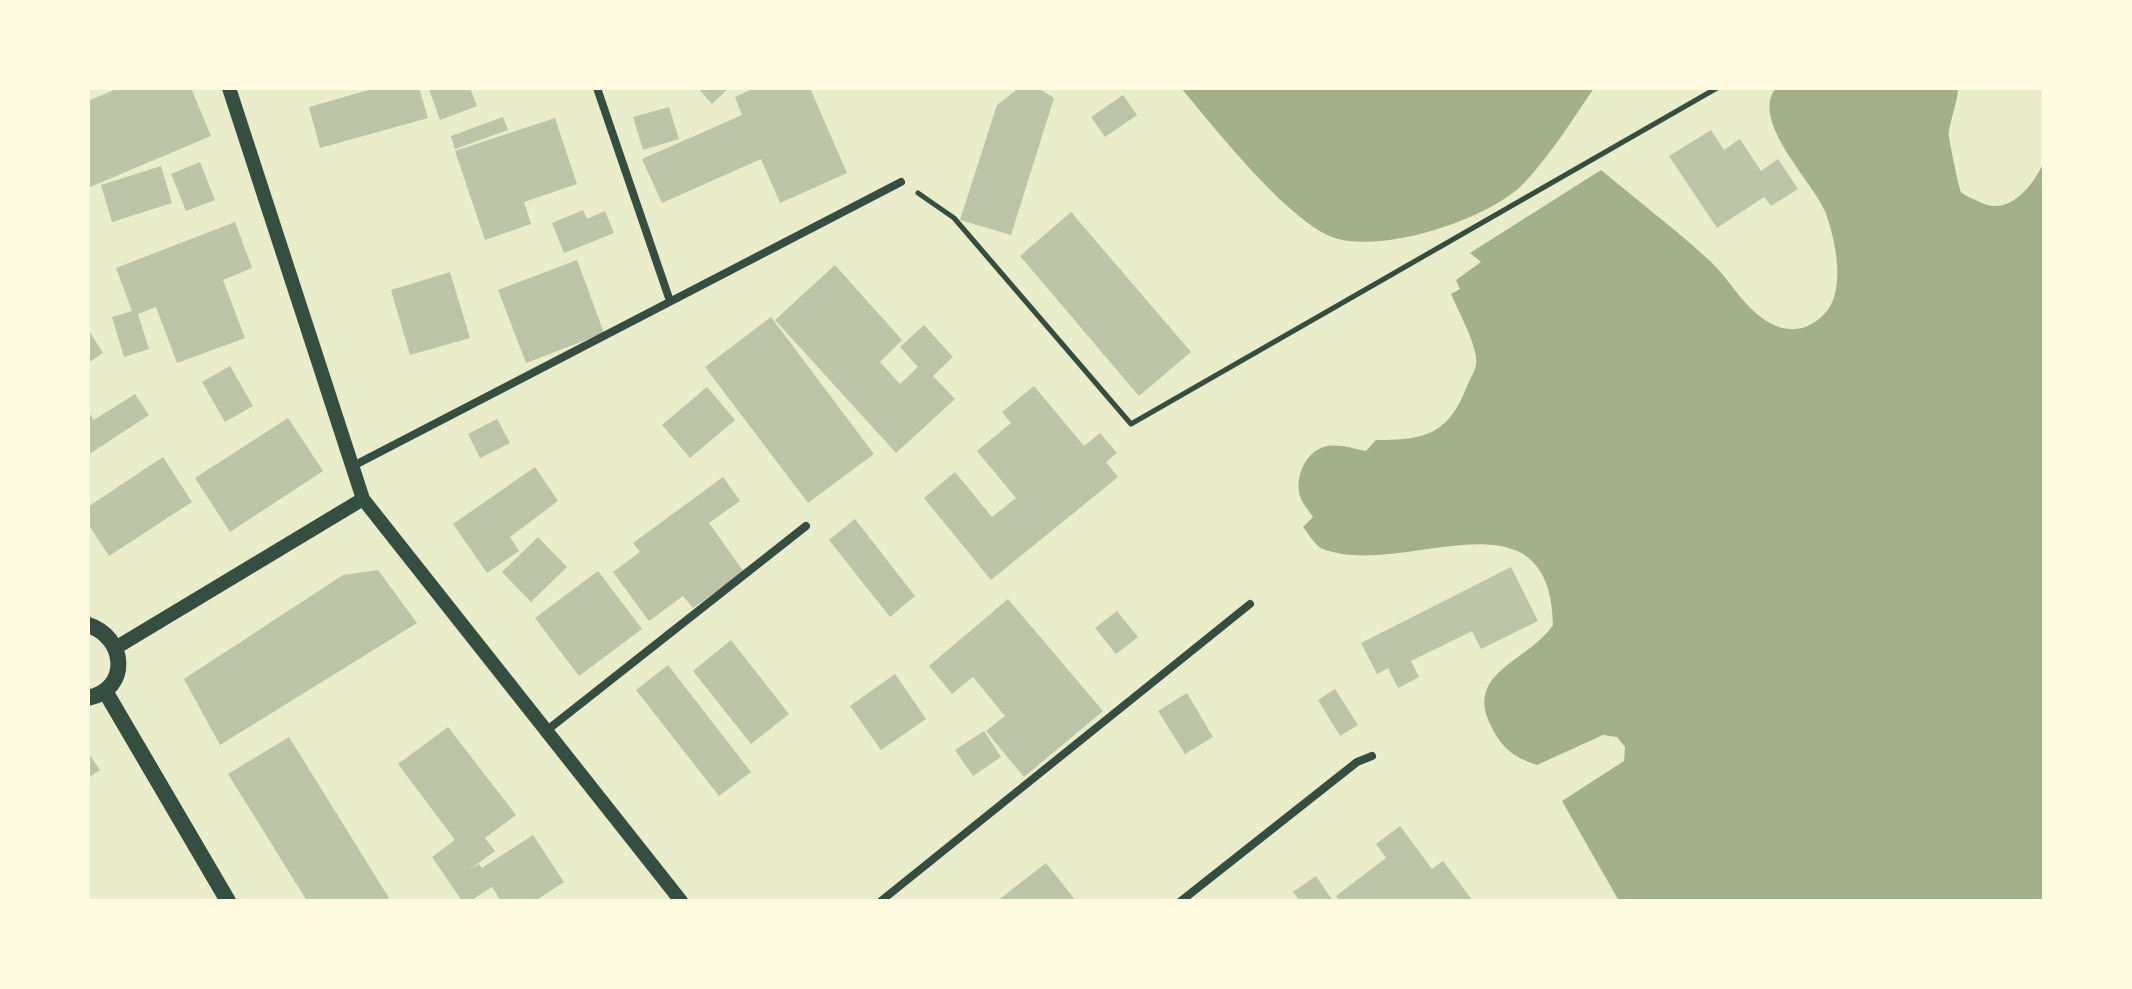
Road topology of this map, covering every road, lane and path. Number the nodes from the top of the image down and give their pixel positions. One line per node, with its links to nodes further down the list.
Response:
1 (229, 88): 7 (street)
2 (597, 88): 6 (street)
3 (1717, 88): 4 (path)
4 (1709, 91): 5 (path)
5 (901, 182): 6 (street)
6 (670, 301): 7 (street)
7 (353, 466): 8 (street)
8 (363, 499): 12 (street); 15 (street)
9 (806, 526): 15 (street)
10 (1250, 604): 19 (street)
11 (88, 625): 12 (main road)
12 (117, 647): 13 (main road)
13 (105, 691): 14 (main road); 17 (main road)
14 (88, 698)
15 (546, 731): 18 (street)
16 (1372, 756): 20 (street)
17 (228, 901)
18 (681, 901)
19 (881, 901)
20 (1181, 901)

